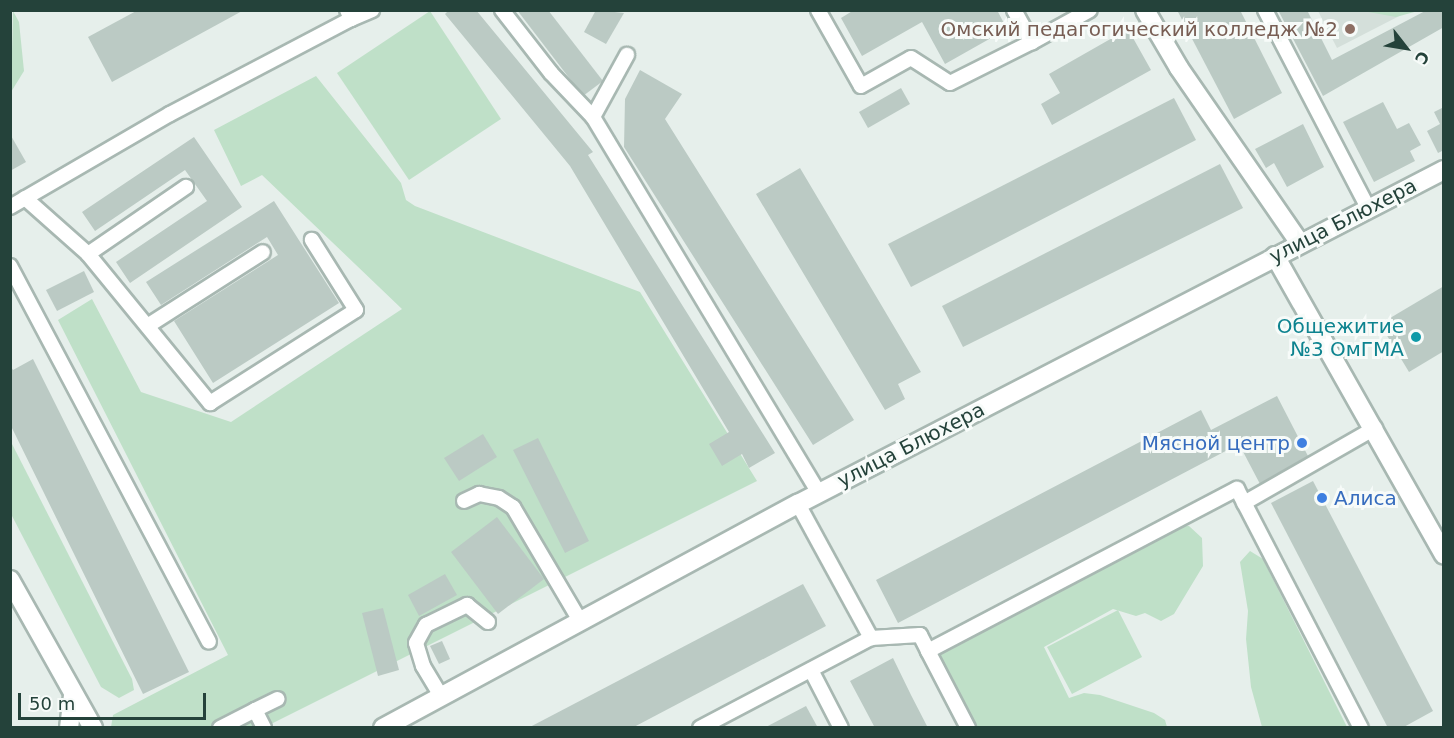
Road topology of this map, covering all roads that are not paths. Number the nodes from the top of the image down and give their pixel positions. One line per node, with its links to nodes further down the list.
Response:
1 (372, 10): 8 (lane)
2 (502, 10): 11 (lane)
3 (818, 10): 9 (lane)
4 (1014, 10): 9 (lane)
5 (1090, 10): 9 (lane)
6 (1145, 10): 18 (street)
7 (1265, 10): 16 (lane)
8 (349, 15): 14 (lane)
9 (1032, 42)
10 (627, 55): 11 (lane)
11 (593, 117): 25 (lane)
12 (1443, 170): 16 (street, улица Блюхера)
13 (186, 187): 20 (lane)
14 (25, 198): 15 (lane); 20 (lane)
15 (10, 207)
16 (1368, 208): 18 (street, улица Блюхера)
17 (312, 240): 23 (lane)
18 (1299, 242): 21 (street, улица Блюхера)
19 (263, 252): 23 (lane)
20 (88, 254): 23 (lane)
21 (1275, 256): 24 (street); 25 (street, улица Блюхера)
22 (10, 266): 34 (lane)
23 (149, 325)
24 (1375, 428): 27 (lane); 29 (street)
25 (819, 493): 28 (street, улица Блюхера)
26 (464, 501): 31 (lane)
27 (1244, 503): 35 (lane); 49 (lane)
28 (798, 504): 31 (street, улица Блюхера); 33 (lane)
29 (1443, 555)
30 (10, 580): 37 (street)
31 (579, 620): 38 (street, улица Блюхера)
32 (488, 622): 38 (lane)
33 (871, 638): 35 (lane); 36 (lane)
34 (209, 642)
35 (928, 651): 48 (lane)
36 (811, 670): 46 (lane); 47 (lane)
37 (73, 695): 41 (street); 42 (street)
38 (441, 696): 45 (street, улица Блюхера)
39 (278, 699): 40 (lane)
40 (255, 710): 43 (lane); 44 (lane)
41 (69, 728)
42 (93, 728)
43 (220, 728)
44 (264, 728)
45 (383, 728)
46 (700, 728)
47 (841, 728)
48 (968, 728)
49 (1361, 728)

